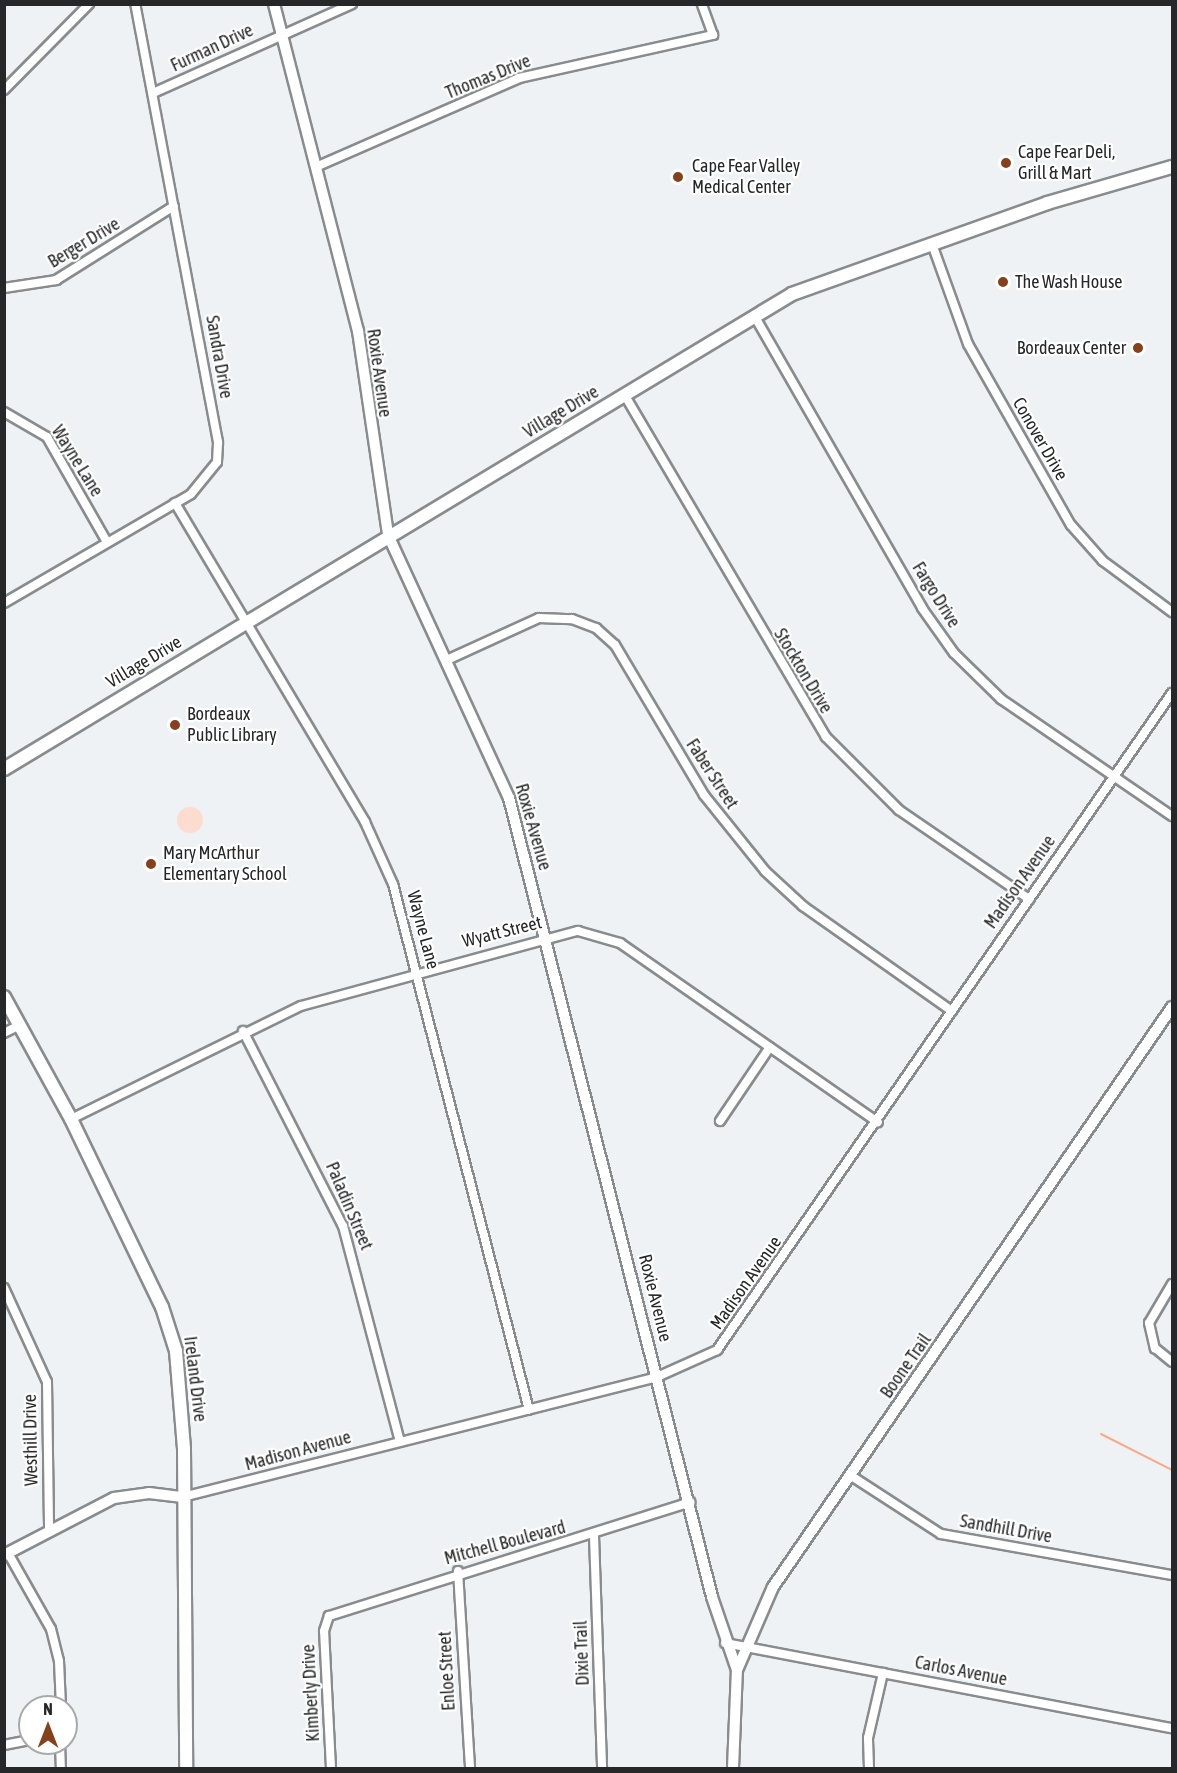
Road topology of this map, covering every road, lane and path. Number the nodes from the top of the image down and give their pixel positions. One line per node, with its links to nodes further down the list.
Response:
1 (89, 4): 7 (street)
2 (135, 4): 8 (street, Sandra Drive)
3 (274, 4): 6 (street, Roxie Avenue)
4 (352, 4): 6 (street, Furman Drive)
5 (702, 4): 9 (street, Thomas Drive)
6 (282, 34): 8 (street, Furman Drive); 9 (street, Roxie Avenue)
7 (4, 90)
8 (153, 93): 11 (street, Sandra Drive)
9 (318, 166): 18 (street, Roxie Avenue)
10 (1173, 167): 12 (main road, Village Drive)
11 (174, 207): 13 (street, Berger Drive); 17 (street, Sandra Drive)
12 (932, 244): 14 (main road, Village Drive); 21 (street, Conover Drive)
13 (4, 288)
14 (755, 317): 15 (main road, Village Drive); 26 (street, Fargo Drive)
15 (624, 394): 18 (main road, Village Drive); 28 (street, Stockton Drive)
16 (4, 412): 19 (street, Wayne Lane)
17 (175, 503): 19 (street, Sandra Drive); 22 (street, Wayne Lane)
18 (388, 535): 22 (main road, Village Drive); 23 (street, Roxie Avenue)
19 (106, 542): 20 (street, Sandra Drive)
20 (4, 603)
21 (1173, 612)
22 (246, 621): 25 (main road, Village Drive); 30 (street, Wayne Lane)
23 (449, 660): 29 (street, Roxie Avenue); 33 (street, Faber Street)
24 (1173, 693): 26 (street)
25 (4, 769)
26 (1114, 776): 27 (street, Fargo Drive); 28 (street, Madison Avenue)
27 (1173, 816)
28 (1029, 899): 33 (street, Madison Avenue)
29 (546, 938): 30 (street, Wyatt Street); 37 (street, Wyatt Street); 44 (street, Roxie Avenue)
30 (417, 971): 35 (street, Wyatt Street); 45 (street, Wayne Lane)
31 (4, 997): 34 (main road, Ireland Drive)
32 (1173, 1006): 47 (street, Boone Trail)
33 (952, 1011): 40 (street, Madison Avenue)
34 (20, 1025): 36 (street); 38 (main road, Ireland Drive)
35 (243, 1031): 38 (street, Wyatt Street); 46 (street, Paladin Street)
36 (4, 1033)
37 (770, 1047): 39 (street); 40 (street, Wyatt Street)
38 (71, 1119): 48 (main road, Ireland Drive)
39 (720, 1121)
40 (878, 1122): 44 (street, Madison Avenue)
41 (1173, 1284): 43 (street)
42 (4, 1288): 50 (street, Westhill Drive)
43 (1173, 1362)
44 (657, 1377): 45 (street, Madison Avenue); 49 (street, Roxie Avenue)
45 (530, 1410): 46 (street, Madison Avenue)
46 (400, 1442): 48 (street, Madison Avenue)
47 (850, 1475): 54 (street, Sandhill Drive); 57 (street, Boone Trail)
48 (183, 1497): 50 (street); 62 (main road, Ireland Drive)
49 (690, 1502): 51 (street, Mitchell Boulevard); 56 (street, Roxie Avenue)
50 (49, 1529): 52 (street)
51 (594, 1536): 53 (street, Mitchell Boulevard); 65 (street, Dixie Trail)
52 (6, 1554): 60 (street)
53 (458, 1571): 55 (street, Mitchell Boulevard); 64 (street, Enloe Street)
54 (1173, 1575)
55 (328, 1616): 63 (street, Kimberly Drive)
56 (725, 1643): 57 (street, Carlos Avenue); 58 (street, Roxie Avenue)
57 (744, 1647): 58 (street, Boone Trail); 59 (street, Carlos Avenue)
58 (737, 1670): 66 (street, Boone Trail)
59 (883, 1673): 61 (street, Carlos Avenue); 67 (street)
60 (60, 1695)
61 (1173, 1728)
62 (186, 1768)
63 (331, 1768)
64 (470, 1768)
65 (602, 1768)
66 (733, 1768)
67 (869, 1768)

